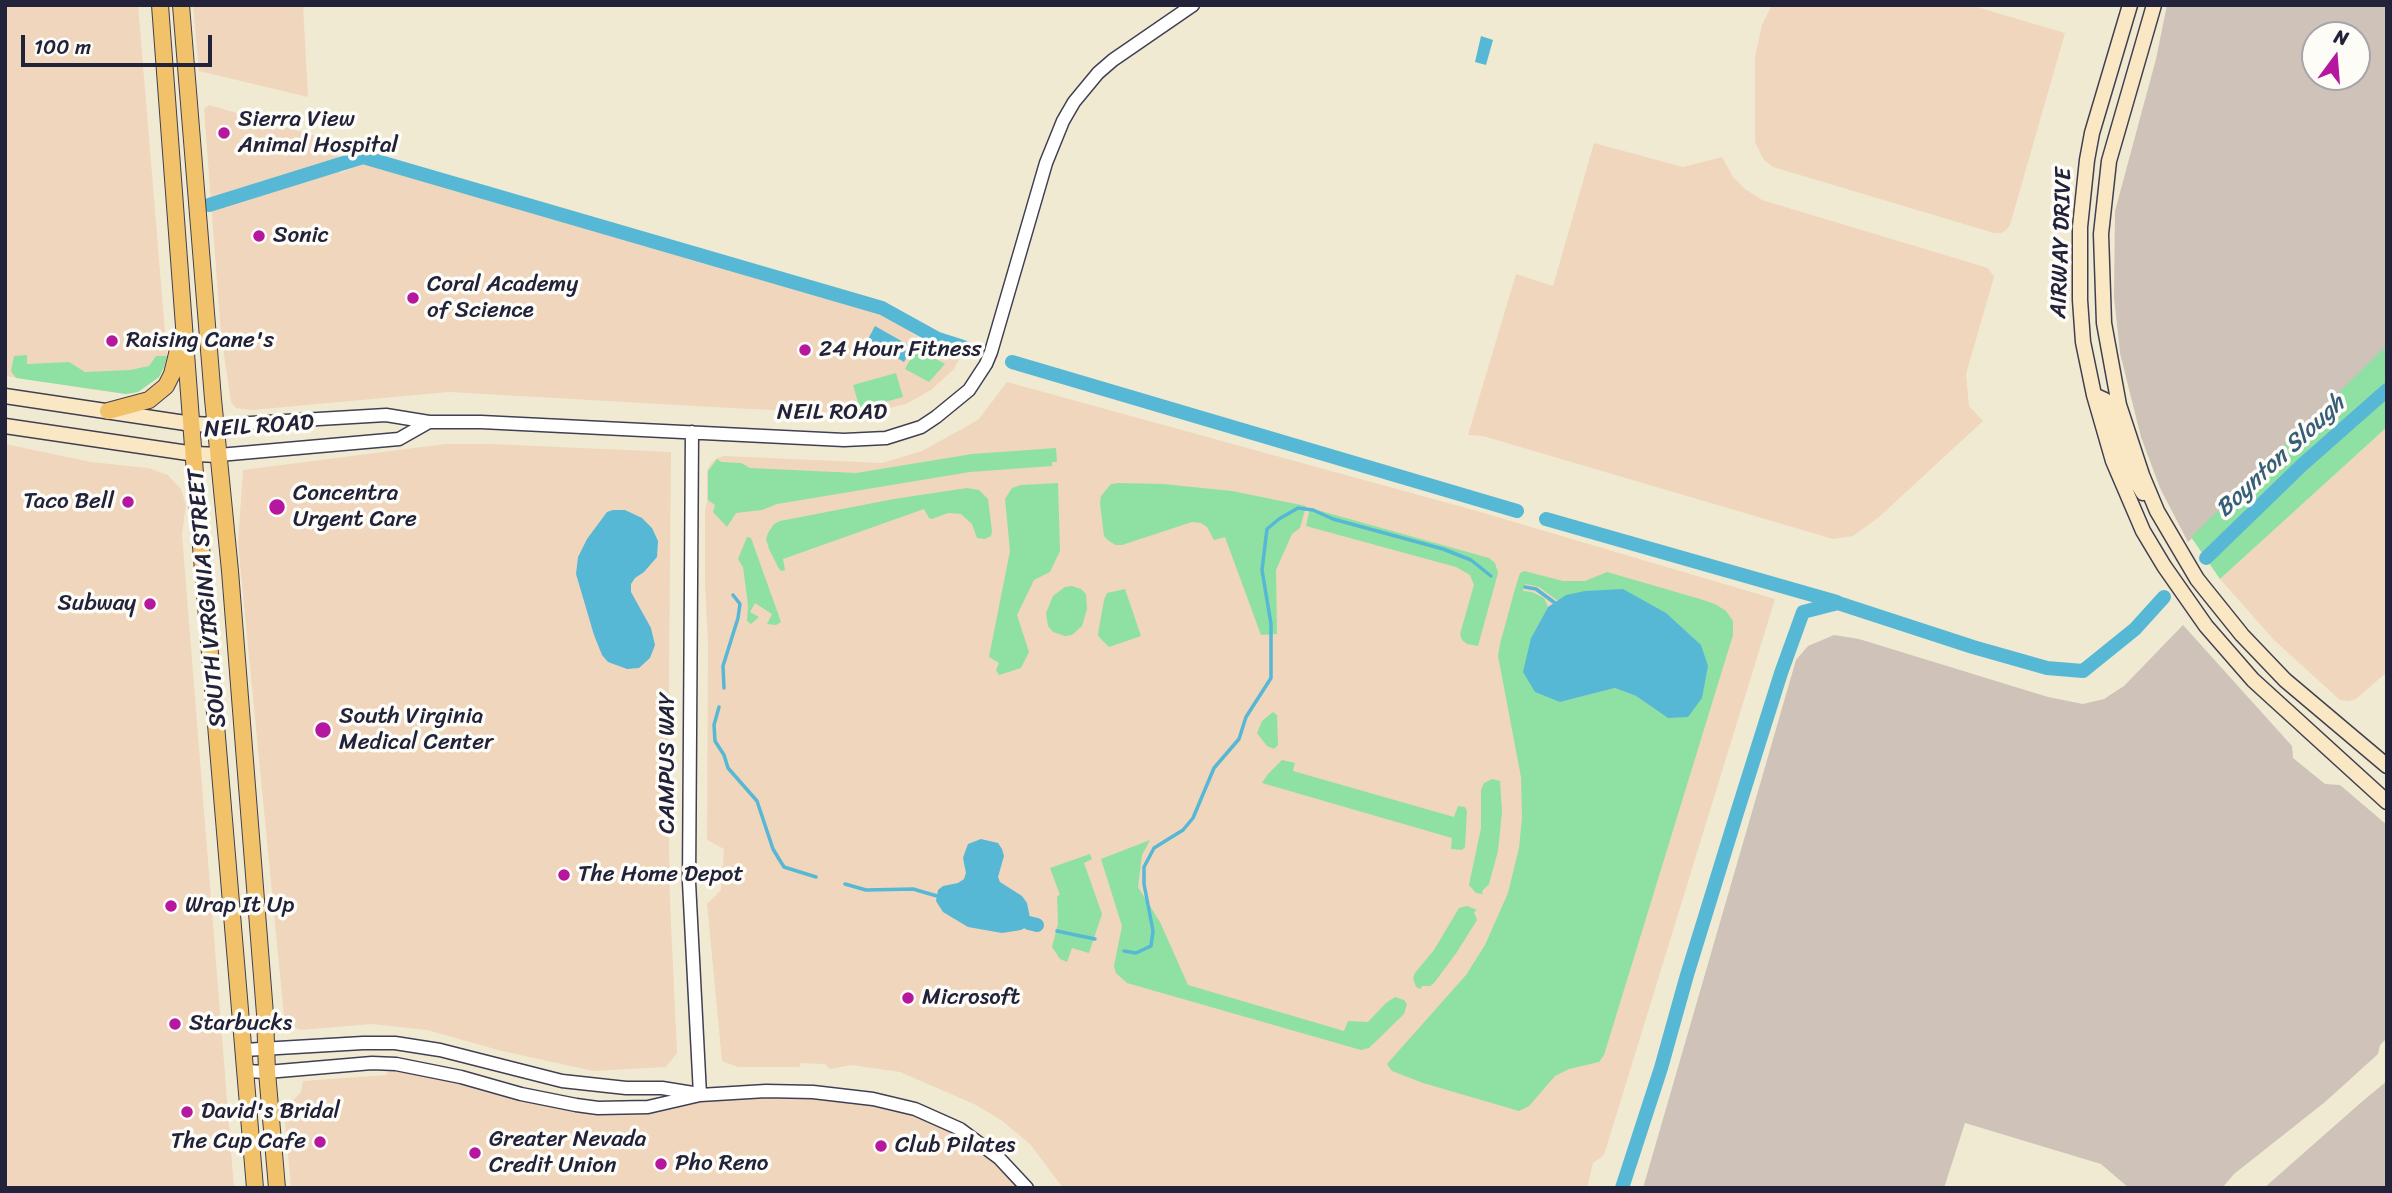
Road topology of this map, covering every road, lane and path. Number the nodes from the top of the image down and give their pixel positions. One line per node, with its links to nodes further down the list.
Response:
1 (159, 5): 6 (main road, SOUTH VIRGINIA STREET)
2 (181, 5): 12 (main road, SOUTH VIRGINIA STREET)
3 (1193, 5): 14 (street, NEIL ROAD)
4 (2130, 5): 7 (main road, AIRWAY DRIVE)
5 (2151, 5): 17 (main road, AIRWAY DRIVE)
6 (184, 322): 9 (main road); 11 (main road, SOUTH VIRGINIA STREET)
7 (2094, 395): 17 (main road); 19 (main road, AIRWAY DRIVE)
8 (5, 396): 9 (main road, NEIL ROAD)
9 (108, 411): 11 (main road, NEIL ROAD)
10 (429, 422): 12 (street, NEIL ROAD); 14 (street, NEIL ROAD); 16 (street, NEIL ROAD)
11 (192, 424): 12 (main road, NEIL ROAD); 15 (main road, SOUTH VIRGINIA STREET)
12 (217, 425): 16 (main road, SOUTH VIRGINIA STREET)
13 (5, 426): 15 (main road, NEIL ROAD)
14 (692, 432): 24 (street, CAMPUS WAY)
15 (194, 454): 16 (main road, NEIL ROAD); 21 (main road, SOUTH VIRGINIA STREET)
16 (219, 455): 20 (main road, SOUTH VIRGINIA STREET)
17 (2157, 510): 18 (main road, AIRWAY DRIVE)
18 (2387, 766)
19 (2387, 803)
20 (267, 1049): 21 (street); 23 (main road, SOUTH VIRGINIA STREET); 24 (street)
21 (244, 1050): 22 (main road, SOUTH VIRGINIA STREET)
22 (245, 1071): 23 (street); 25 (main road, SOUTH VIRGINIA STREET)
23 (267, 1072): 24 (street); 26 (main road, SOUTH VIRGINIA STREET)
24 (700, 1095): 27 (street)
25 (255, 1188)
26 (277, 1188)
27 (1027, 1188)

